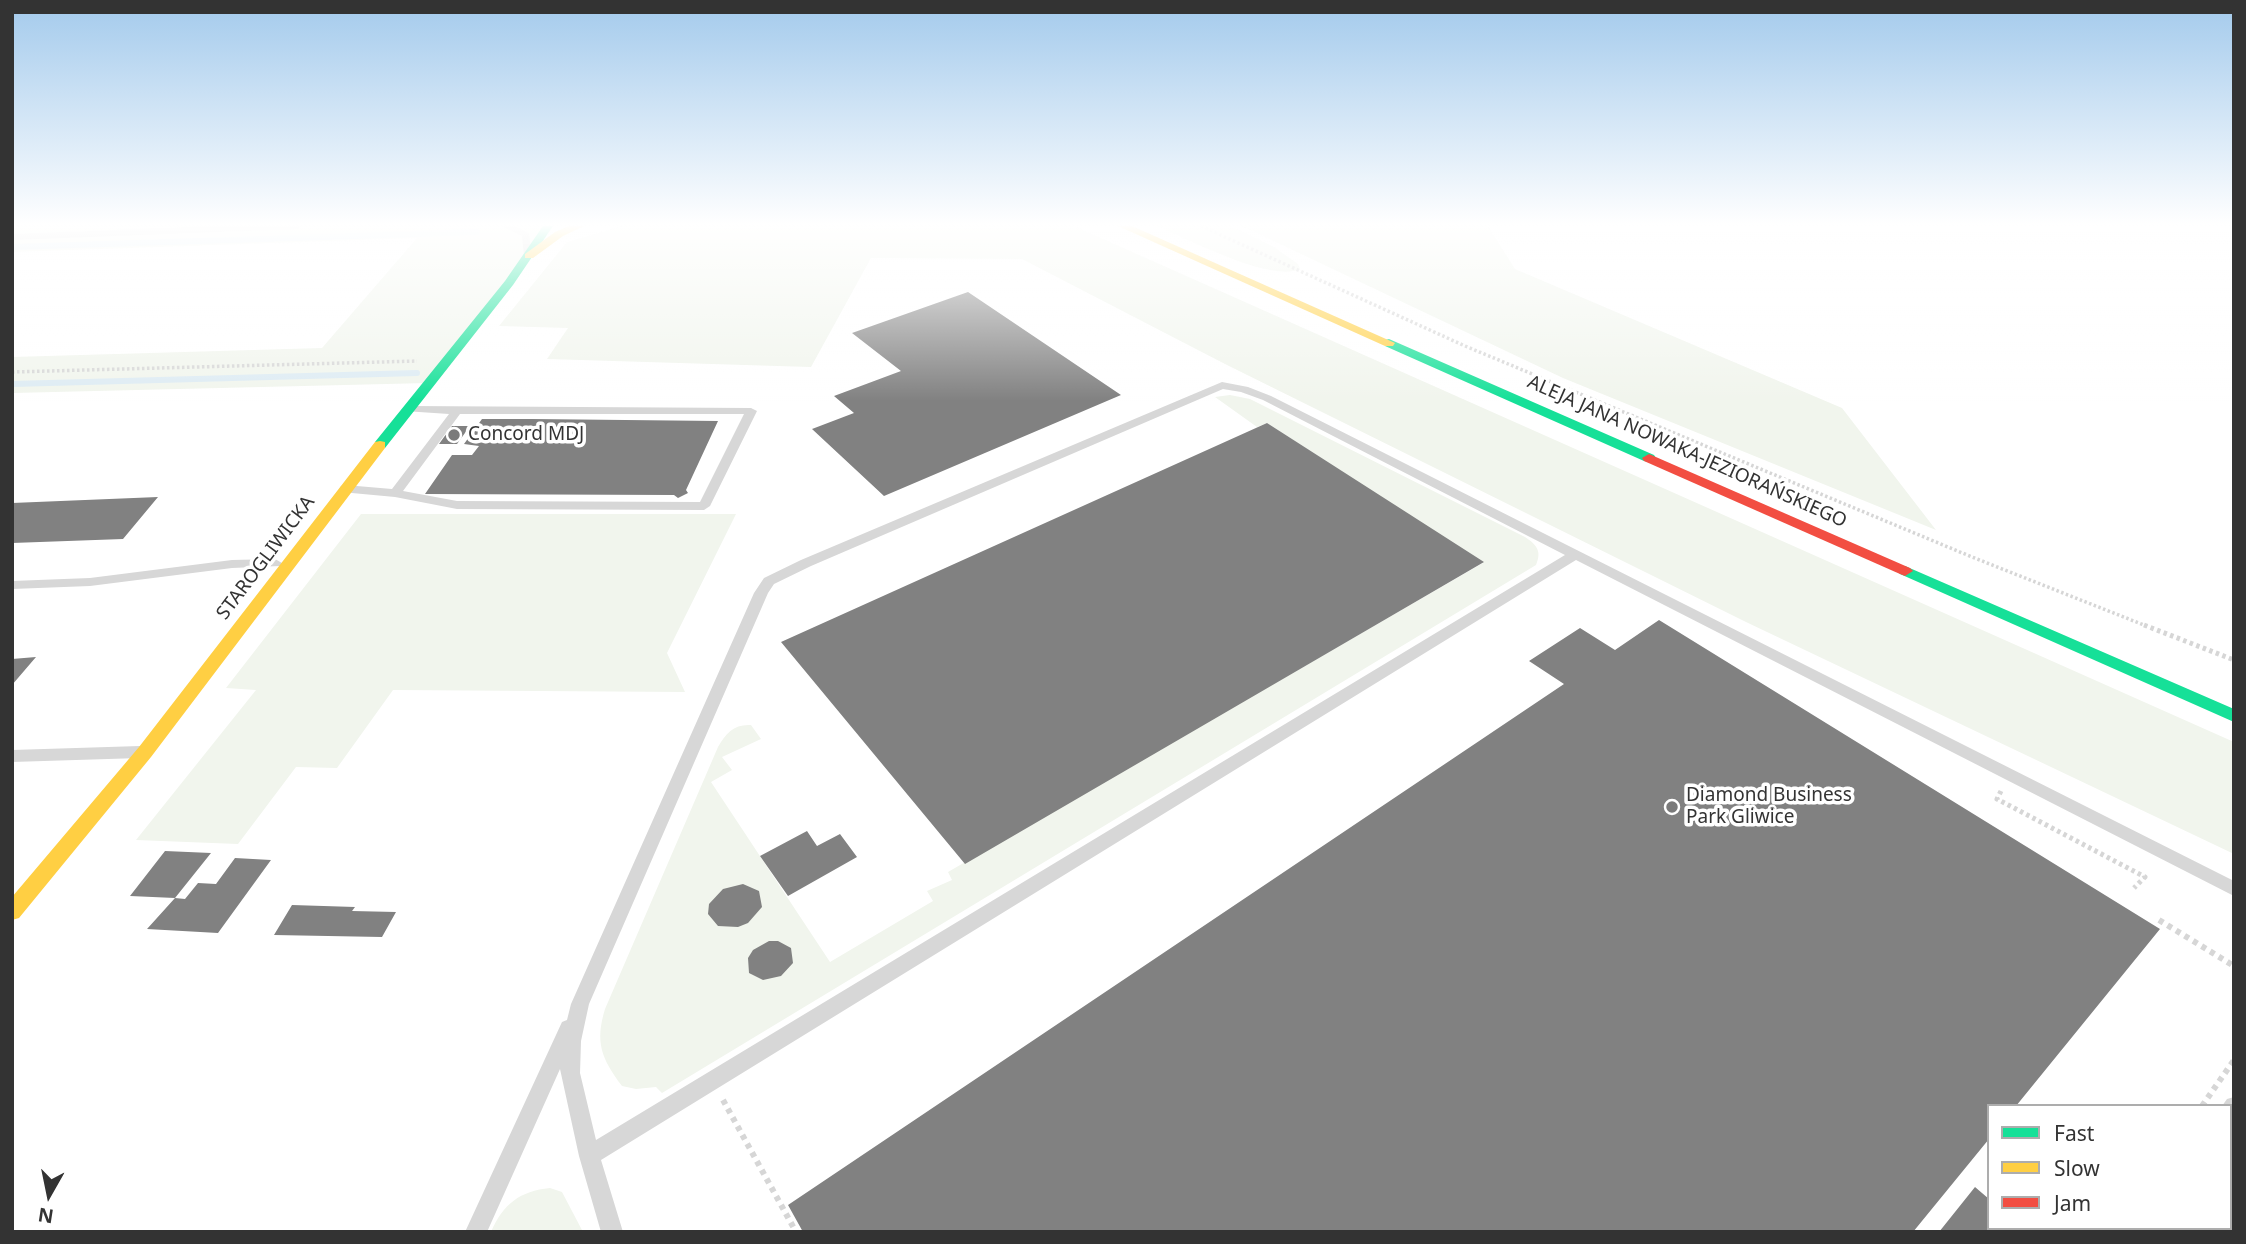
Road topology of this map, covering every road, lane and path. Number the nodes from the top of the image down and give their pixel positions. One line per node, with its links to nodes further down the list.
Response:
1 (507, 284): 4 (main road, STAROGLIWICKA)
2 (1253, 284): 14 (main road, ALEJA JANA NOWAKA-JEZIORAŃSKIEGO)
3 (1328, 284): 13 (path)
4 (445, 361): 5 (path); 6 (main road, STAROGLIWICKA)
5 (12, 372)
6 (408, 409): 7 (lane); 8 (main road, STAROGLIWICKA)
7 (457, 411): 9 (lane); 9 (lane)
8 (345, 489): 9 (lane); 15 (main road, STAROGLIWICKA)
9 (396, 493)
10 (1575, 555): 19 (lane); 23 (lane); 27 (lane)
11 (275, 563): 12 (lane)
12 (12, 586)
13 (2234, 660)
14 (2234, 716)
15 (145, 752): 16 (lane); 20 (main road, STAROGLIWICKA)
16 (12, 756)
17 (1997, 799): 18 (path)
18 (2134, 888)
19 (2234, 889)
20 (12, 912)
21 (2159, 920): 22 (path)
22 (2234, 966)
23 (580, 1004): 27 (lane); 28 (lane)
24 (2234, 1060): 26 (path)
25 (723, 1100): 30 (path)
26 (2203, 1104)
27 (589, 1156): 29 (lane)
28 (476, 1232)
29 (612, 1232)
30 (796, 1232)

